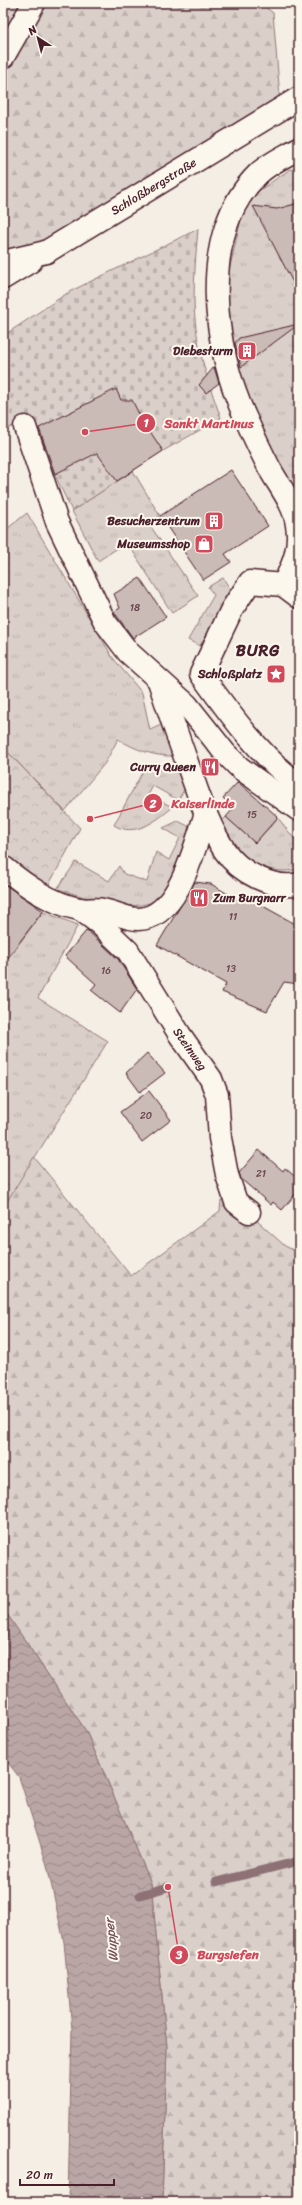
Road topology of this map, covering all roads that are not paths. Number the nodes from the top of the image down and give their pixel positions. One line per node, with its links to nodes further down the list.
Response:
1 (34, 3): 2 (street)
2 (3, 57)
3 (299, 98): 5 (street, Schloßbergstraße)
4 (299, 148): 9 (street)
5 (46, 252): 6 (street, Schloßbergstraße); 7 (street)
6 (3, 262)
7 (3, 278)
8 (25, 427): 11 (street)
9 (298, 524): 10 (street)
10 (291, 591): 12 (street)
11 (158, 680): 13 (street); 14 (street)
12 (299, 786)
13 (299, 810)
14 (206, 813): 16 (street); 17 (street, Steinweg)
15 (3, 867): 17 (street, Steinweg)
16 (299, 884)
17 (80, 909): 18 (street, Steinweg)
18 (249, 1212)

